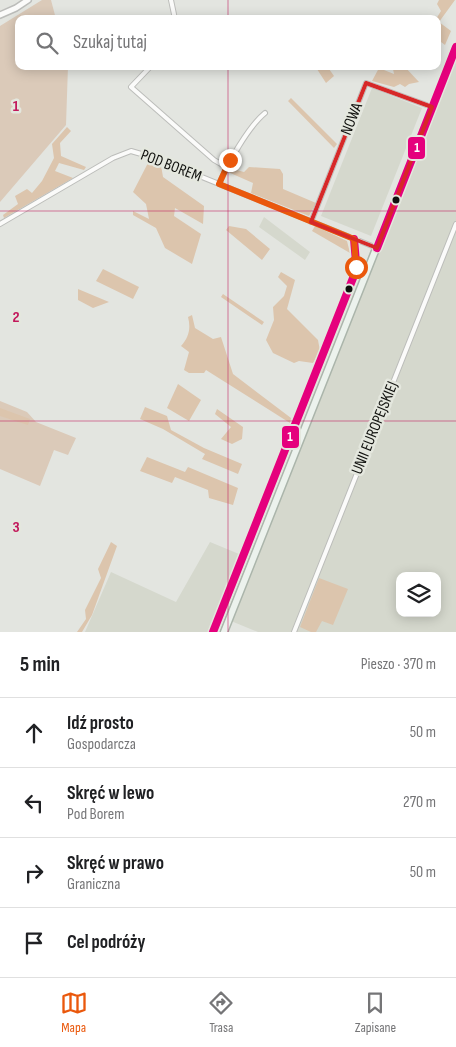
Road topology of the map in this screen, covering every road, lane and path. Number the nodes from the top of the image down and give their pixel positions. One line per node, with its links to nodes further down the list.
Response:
1 (28, 0): 4 (street)
2 (171, 0): 3 (street)
3 (174, 15)
4 (0, 16)
5 (456, 46): 7 (main road)
6 (147, 70): 9 (street)
7 (432, 107): 11 (street, NOWA); 15 (main road)
8 (265, 113): 9 (street)
9 (226, 167): 10 (street)
10 (219, 184): 11 (street, POD BOREM); 12 (street, POD BOREM)
11 (311, 222): 14 (street, POD BOREM)
12 (0, 224)
13 (456, 224): 18 (street, UNII EUROPEJSKIEJ)
14 (354, 239): 15 (street, POD BOREM); 16 (street)
15 (377, 248): 17 (main road)
16 (213, 632)
17 (224, 632)
18 (294, 632)

